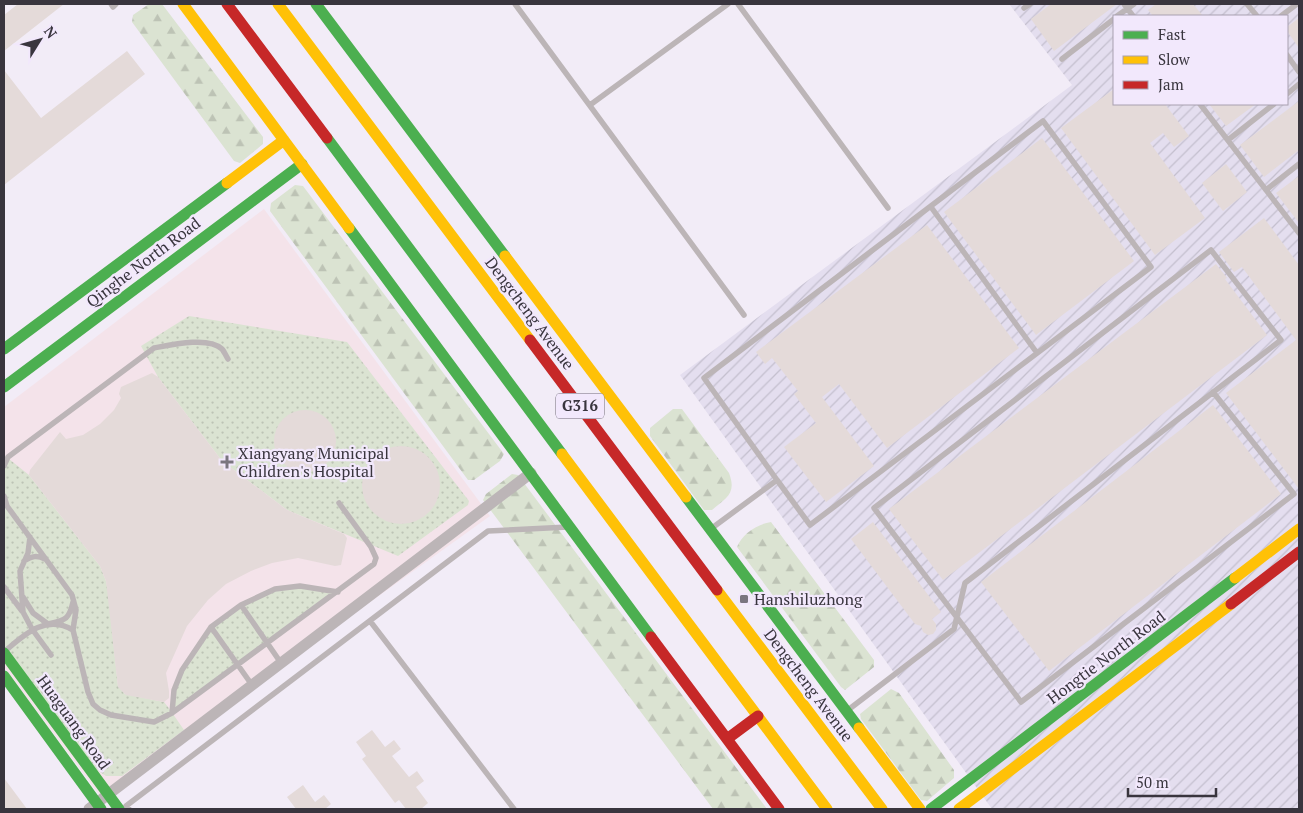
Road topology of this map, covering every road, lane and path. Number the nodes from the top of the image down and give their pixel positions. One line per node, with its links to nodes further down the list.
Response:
1 (111, 4): 2 (lane)
2 (116, 4)
3 (183, 4): 27 (main road)
4 (227, 4): 74 (main road, G316)
5 (278, 4): 83 (main road, Dengcheng Avenue / G316)
6 (316, 4): 47 (main road)
7 (515, 4): 26 (lane)
8 (728, 4): 26 (lane)
9 (738, 4): 33 (lane)
10 (1030, 4): 15 (lane)
11 (1134, 4): 14 (lane)
12 (1247, 4): 16 (lane)
13 (1296, 4): 17 (lane)
14 (1125, 6)
15 (1024, 8)
16 (1256, 15)
17 (1282, 15)
18 (1113, 19): 20 (lane)
19 (1288, 56): 21 (lane)
20 (1062, 59)
21 (1299, 72)
22 (1299, 84): 23 (lane)
23 (1288, 93)
24 (1201, 105): 28 (lane)
25 (1273, 105): 28 (lane)
26 (590, 106): 35 (lane)
27 (284, 140): 29 (main road); 36 (main road, Qinghe North Road)
28 (1228, 140): 31 (lane)
29 (302, 164): 39 (main road, Qinghe North Road); 42 (main road)
30 (1299, 164): 31 (lane)
31 (1266, 190): 34 (lane)
32 (930, 206): 37 (lane); 37 (lane); 43 (lane)
33 (888, 208)
34 (1299, 233)
35 (744, 315)
36 (4, 349)
37 (1037, 353): 43 (lane)
38 (228, 359): 41 (lane)
39 (4, 386)
40 (1213, 392): 59 (lane); 59 (lane); 59 (lane)
41 (4, 466)
42 (531, 473): 46 (main road); 68 (street)
43 (777, 480): 47 (lane)
44 (4, 496): 49 (lane)
45 (339, 503): 55 (lane)
46 (570, 527): 60 (lane); 75 (main road)
47 (710, 529): 72 (main road)
48 (1299, 529): 85 (main road, Hongtie North Road)
49 (30, 537): 51 (lane); 52 (lane)
50 (1299, 552): 86 (main road, Hongtie North Road)
51 (48, 561): 52 (lane); 56 (lane)
52 (23, 563): 54 (lane)
53 (4, 587): 58 (lane)
54 (21, 591): 58 (lane); 61 (lane)
55 (338, 592): 57 (lane); 65 (lane)
56 (73, 600): 61 (lane); 64 (lane)
57 (241, 605): 62 (lane); 65 (lane)
58 (23, 612): 63 (lane)
59 (957, 618): 72 (lane)
60 (370, 621): 79 (lane); 80 (lane)
61 (48, 624): 63 (lane); 64 (lane)
62 (211, 627): 69 (lane); 73 (lane)
63 (32, 629): 66 (lane); 67 (lane)
64 (73, 630): 73 (lane)
65 (267, 644): 68 (lane); 69 (lane)
66 (4, 652): 76 (main road, Huaguang Road)
67 (52, 656)
68 (281, 663): 71 (street)
69 (238, 665): 71 (lane); 73 (lane)
70 (4, 676): 77 (main road, Huaguang Road)
71 (252, 684): 76 (street)
72 (847, 711): 84 (main road)
73 (172, 713)
74 (758, 716): 75 (main road); 82 (main road, G316)
75 (727, 739): 81 (main road)
76 (108, 794): 77 (street); 78 (main road, Huaguang Road)
77 (96, 807)
78 (119, 809)
79 (129, 809)
80 (514, 809)
81 (779, 809)
82 (827, 809)
83 (882, 809)
84 (920, 809)
85 (931, 809)
86 (959, 809)

